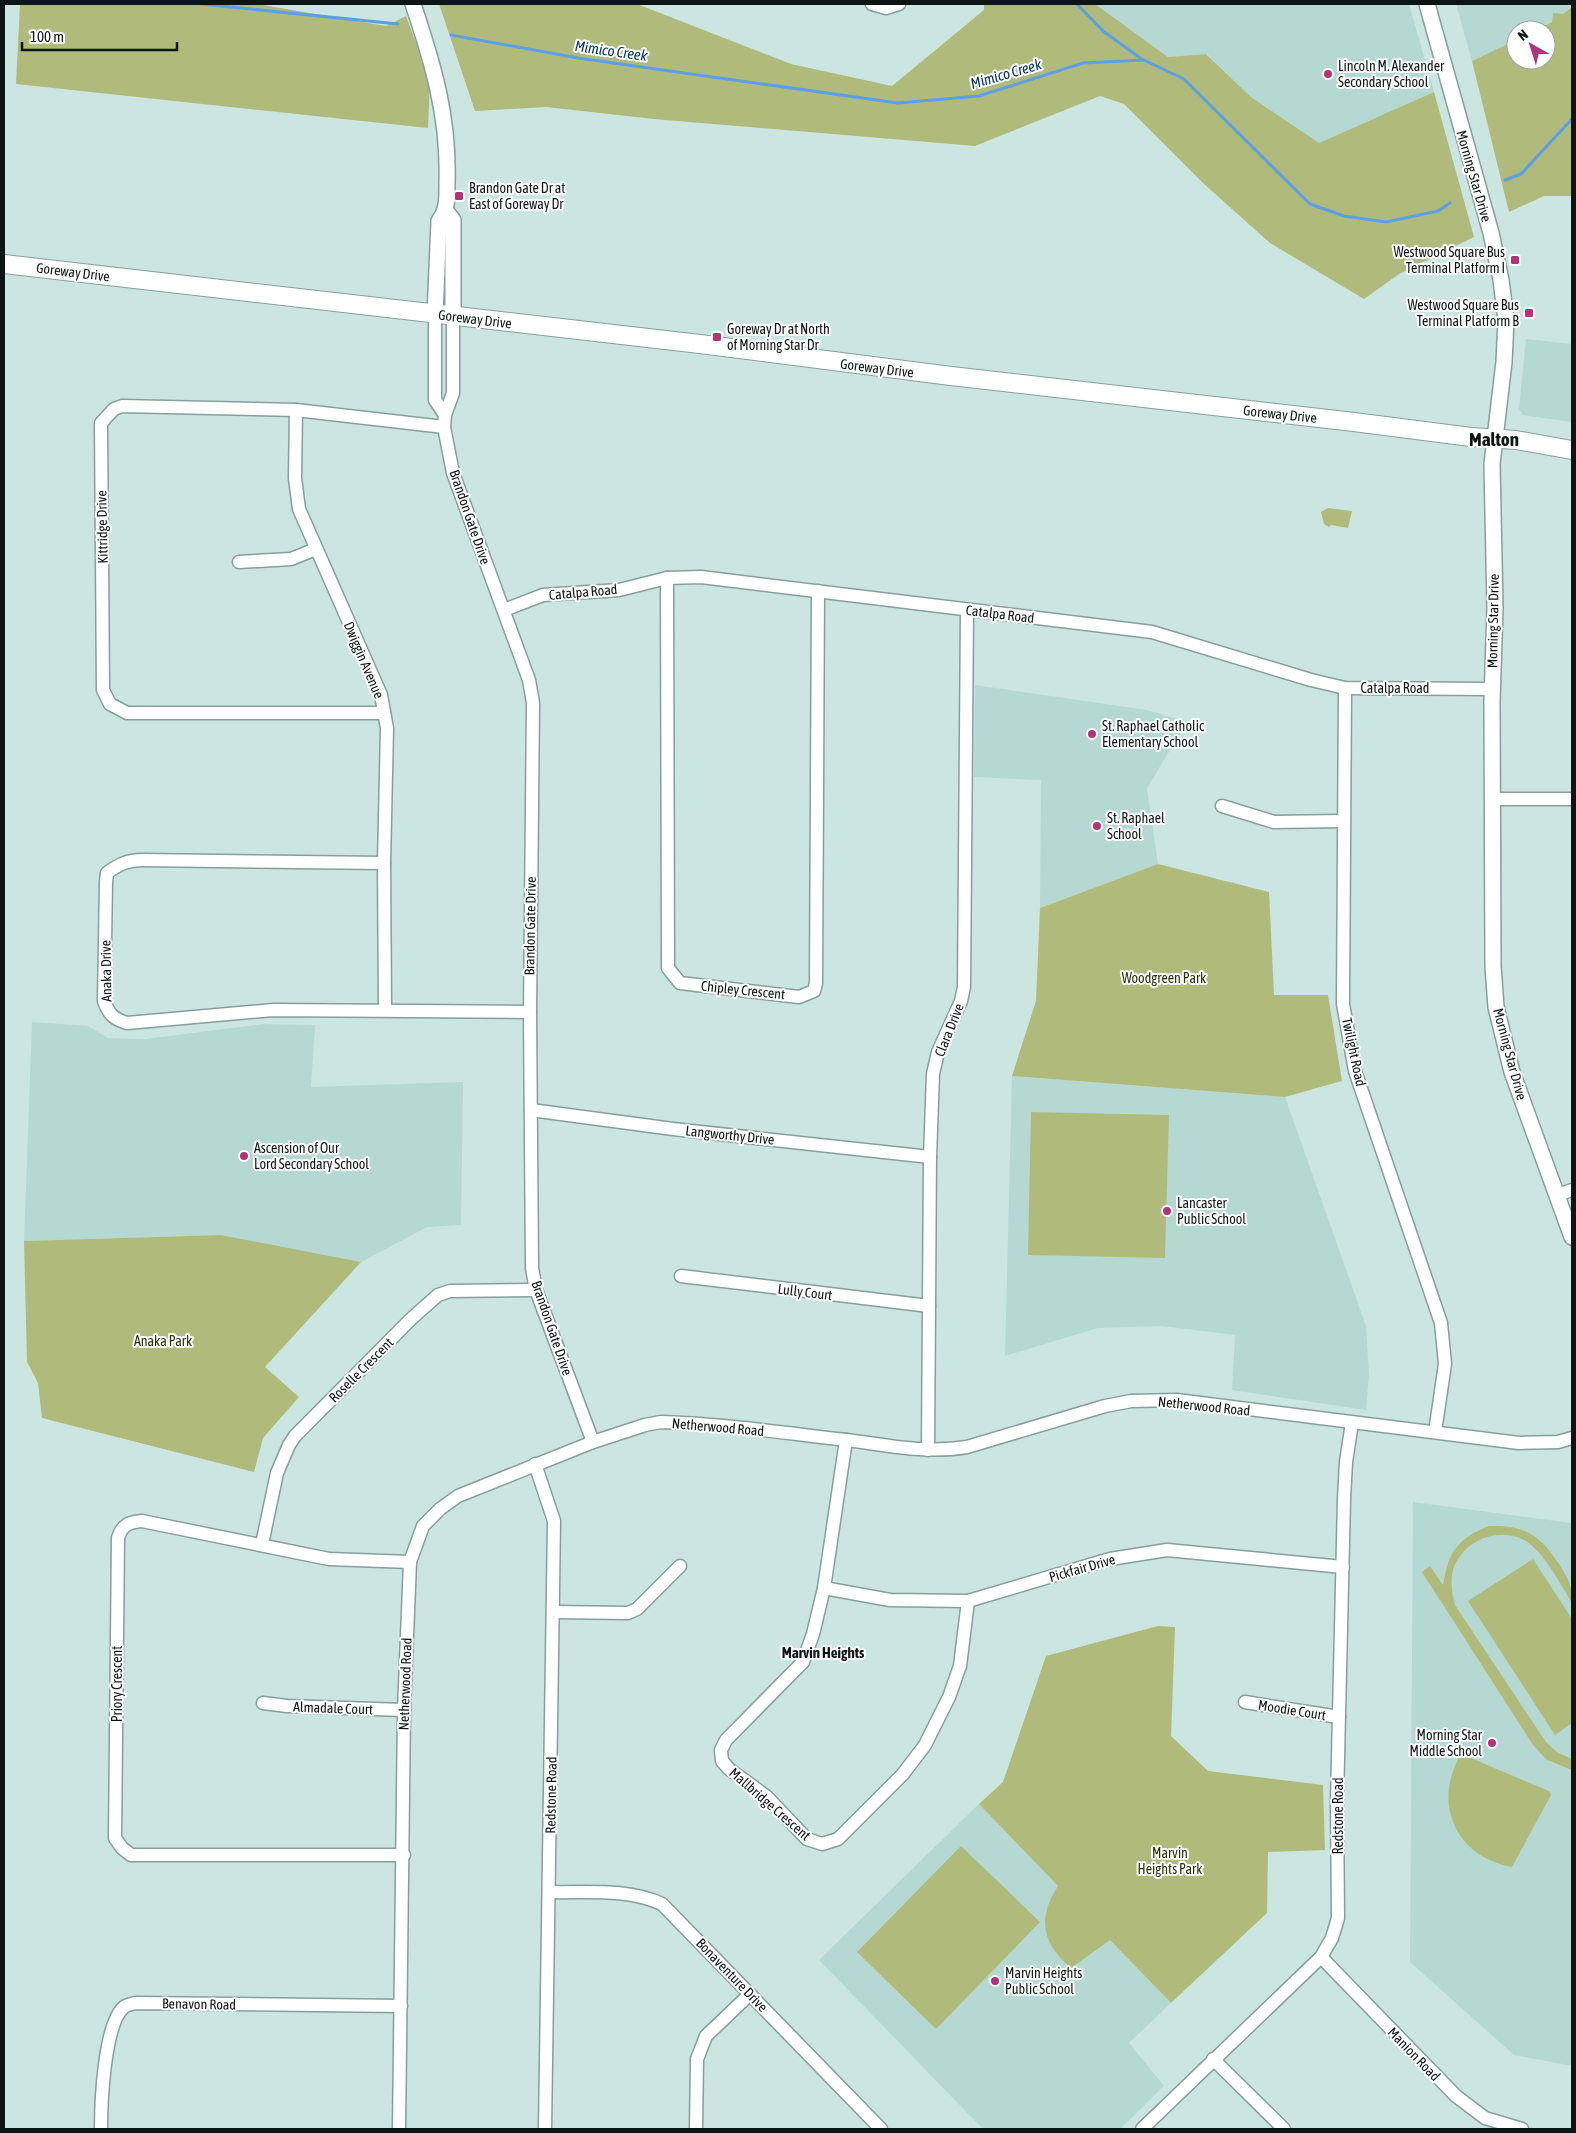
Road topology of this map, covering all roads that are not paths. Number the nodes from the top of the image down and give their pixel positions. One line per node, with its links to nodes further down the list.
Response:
1 (414, 4): 5 (street, Brandon Gate Drive)
2 (872, 4): 3 (street)
3 (899, 4)
4 (1426, 4): 11 (street, Morning Star Drive)
5 (446, 211): 7 (street, Brandon Gate Drive); 8 (street, Brandon Gate Drive)
6 (4, 264): 7 (main road, Goreway Drive)
7 (435, 315): 8 (main road, Goreway Drive); 10 (street, Brandon Gate Drive)
8 (453, 317): 10 (street, Brandon Gate Drive); 11 (main road, Goreway Drive)
9 (296, 410): 10 (street, Kittridge Drive); 13 (street, Dwiggin Avenue); 21 (street, Kittridge Drive)
10 (445, 421): 17 (street, Brandon Gate Drive)
11 (1494, 439): 12 (main road, Goreway Drive); 20 (street, Morning Star Drive)
12 (1572, 450)
13 (316, 549): 14 (street); 21 (street, Dwiggin Avenue)
14 (239, 562)
15 (667, 578): 16 (street, Catalpa Road); 16 (street, Chipley Crescent); 17 (street, Catalpa Road)
16 (818, 591): 18 (street, Catalpa Road)
17 (504, 610): 28 (street, Brandon Gate Drive)
18 (966, 610): 19 (street, Catalpa Road); 30 (street, Clara Drive)
19 (1345, 688): 20 (street, Catalpa Road); 25 (street, Twilight Road)
20 (1493, 689): 22 (street, Morning Star Drive)
21 (384, 713): 26 (street, Dwiggin Avenue)
22 (1493, 799): 23 (street); 32 (street, Morning Star Drive)
23 (1572, 799)
24 (1222, 806): 25 (street)
25 (1343, 821): 38 (street, Twilight Road)
26 (384, 863): 27 (street, Dwiggin Avenue); 27 (street, Anaka Drive)
27 (386, 1010): 28 (street, Anaka Drive)
28 (530, 1012): 29 (street, Brandon Gate Drive)
29 (531, 1110): 30 (street, Langworthy Drive); 35 (street, Brandon Gate Drive)
30 (930, 1157): 36 (street, Clara Drive)
31 (1572, 1190): 32 (street)
32 (1557, 1196): 33 (street, Morning Star Drive)
33 (1572, 1238)
34 (681, 1276): 36 (street, Lully Court)
35 (536, 1290): 41 (street, Brandon Gate Drive); 44 (street, Roselle Crescent)
36 (929, 1306): 42 (street, Clara Drive)
37 (1352, 1422): 38 (street, Netherwood Road); 42 (street, Netherwood Road); 47 (street, Redstone Road)
38 (1435, 1432): 39 (street, Netherwood Road)
39 (1572, 1438)
40 (846, 1440): 41 (street, Netherwood Road); 42 (street, Netherwood Road); 48 (street, Mallbridge Crescent)
41 (593, 1442): 43 (street, Netherwood Road)
42 (928, 1450)
43 (535, 1464): 45 (street, Netherwood Road); 50 (street, Redstone Road)
44 (262, 1544): 45 (street, Priory Crescent); 55 (street, Priory Crescent)
45 (410, 1562): 53 (street, Netherwood Road)
46 (680, 1566): 50 (street)
47 (1343, 1567): 49 (street, Pickfair Drive); 54 (street, Redstone Road)
48 (824, 1588): 49 (street, Pickfair Drive); 49 (street, Mallbridge Crescent)
49 (968, 1601)
50 (554, 1612): 56 (street, Redstone Road)
51 (1245, 1702): 54 (street, Moodie Court)
52 (263, 1703): 53 (street, Almadale Court)
53 (404, 1710): 55 (street, Netherwood Road)
54 (1339, 1717): 57 (street, Redstone Road)
55 (404, 1855): 59 (street, Netherwood Road)
56 (549, 1892): 58 (street, Bonaventure Drive); 64 (street, Redstone Road)
57 (1321, 1957): 60 (street, Redstone Road); 61 (street, Manion Road)
58 (750, 1994): 65 (street); 66 (street, Bonaventure Drive)
59 (401, 2006): 62 (street, Benavon Road); 63 (street, Netherwood Road)
60 (1213, 2059): 67 (street, Redstone Road); 68 (street)
61 (1484, 2124): 69 (street, Manion Road)
62 (101, 2129)
63 (399, 2129)
64 (545, 2129)
65 (696, 2129)
66 (881, 2129)
67 (1142, 2129)
68 (1284, 2129)
69 (1522, 2129)

